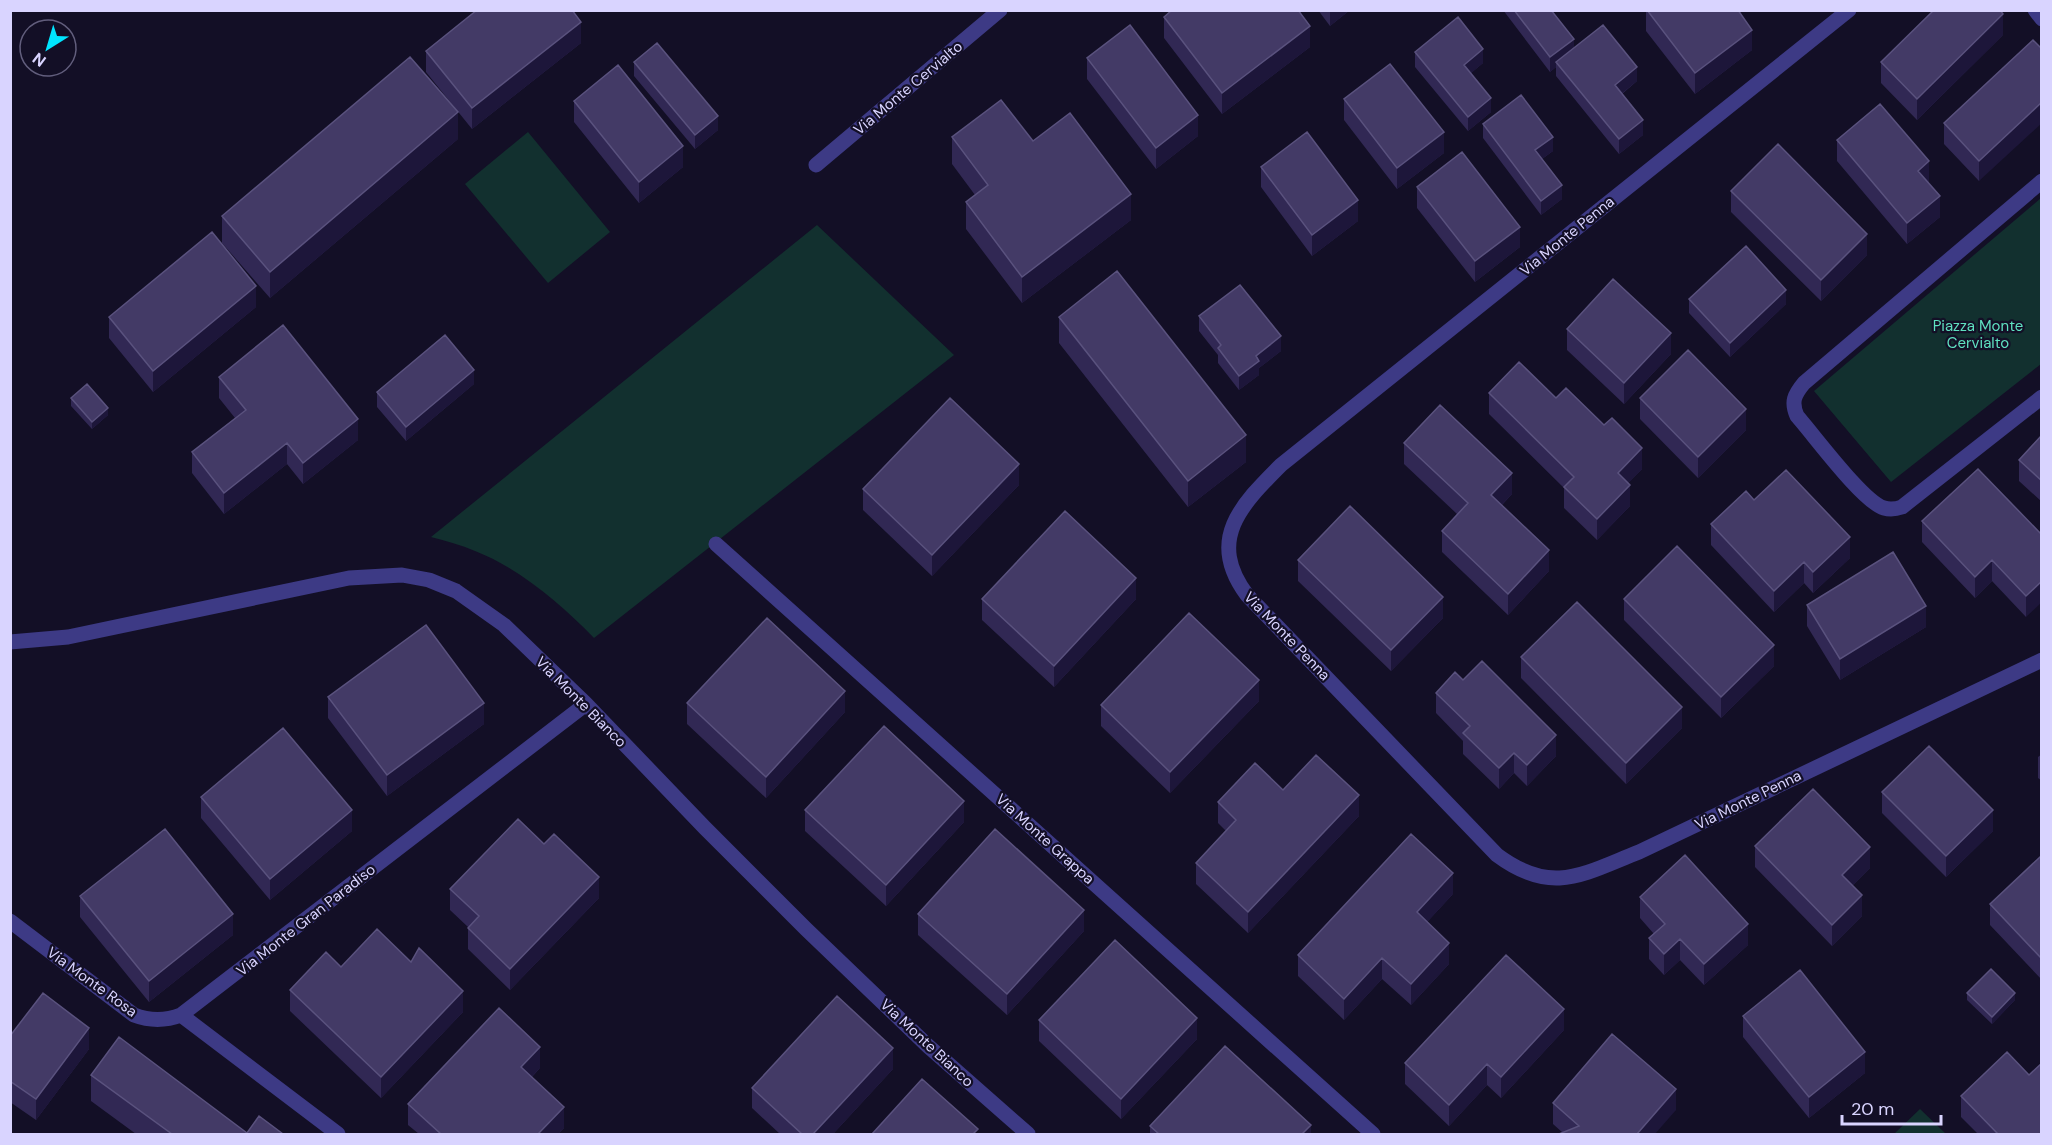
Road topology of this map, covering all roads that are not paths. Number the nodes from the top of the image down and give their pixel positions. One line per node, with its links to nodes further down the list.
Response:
1 (1000, 10): 5 (street, Via Monte Cervialto)
2 (1849, 10): 10 (street, Via Monte Penna)
3 (2035, 10): 4 (street)
4 (2042, 19)
5 (816, 165)
6 (2042, 181): 7 (street)
7 (2042, 396)
8 (716, 543): 16 (street, Via Monte Grappa)
9 (10, 642): 11 (street, Via Monte Bianco)
10 (2042, 660)
11 (586, 704): 13 (street, Via Monte Gran Paradiso); 15 (street, Via Monte Bianco)
12 (10, 921): 13 (street, Via Monte Rosa)
13 (181, 1015): 14 (street)
14 (338, 1134)
15 (1028, 1134)
16 (1373, 1134)

